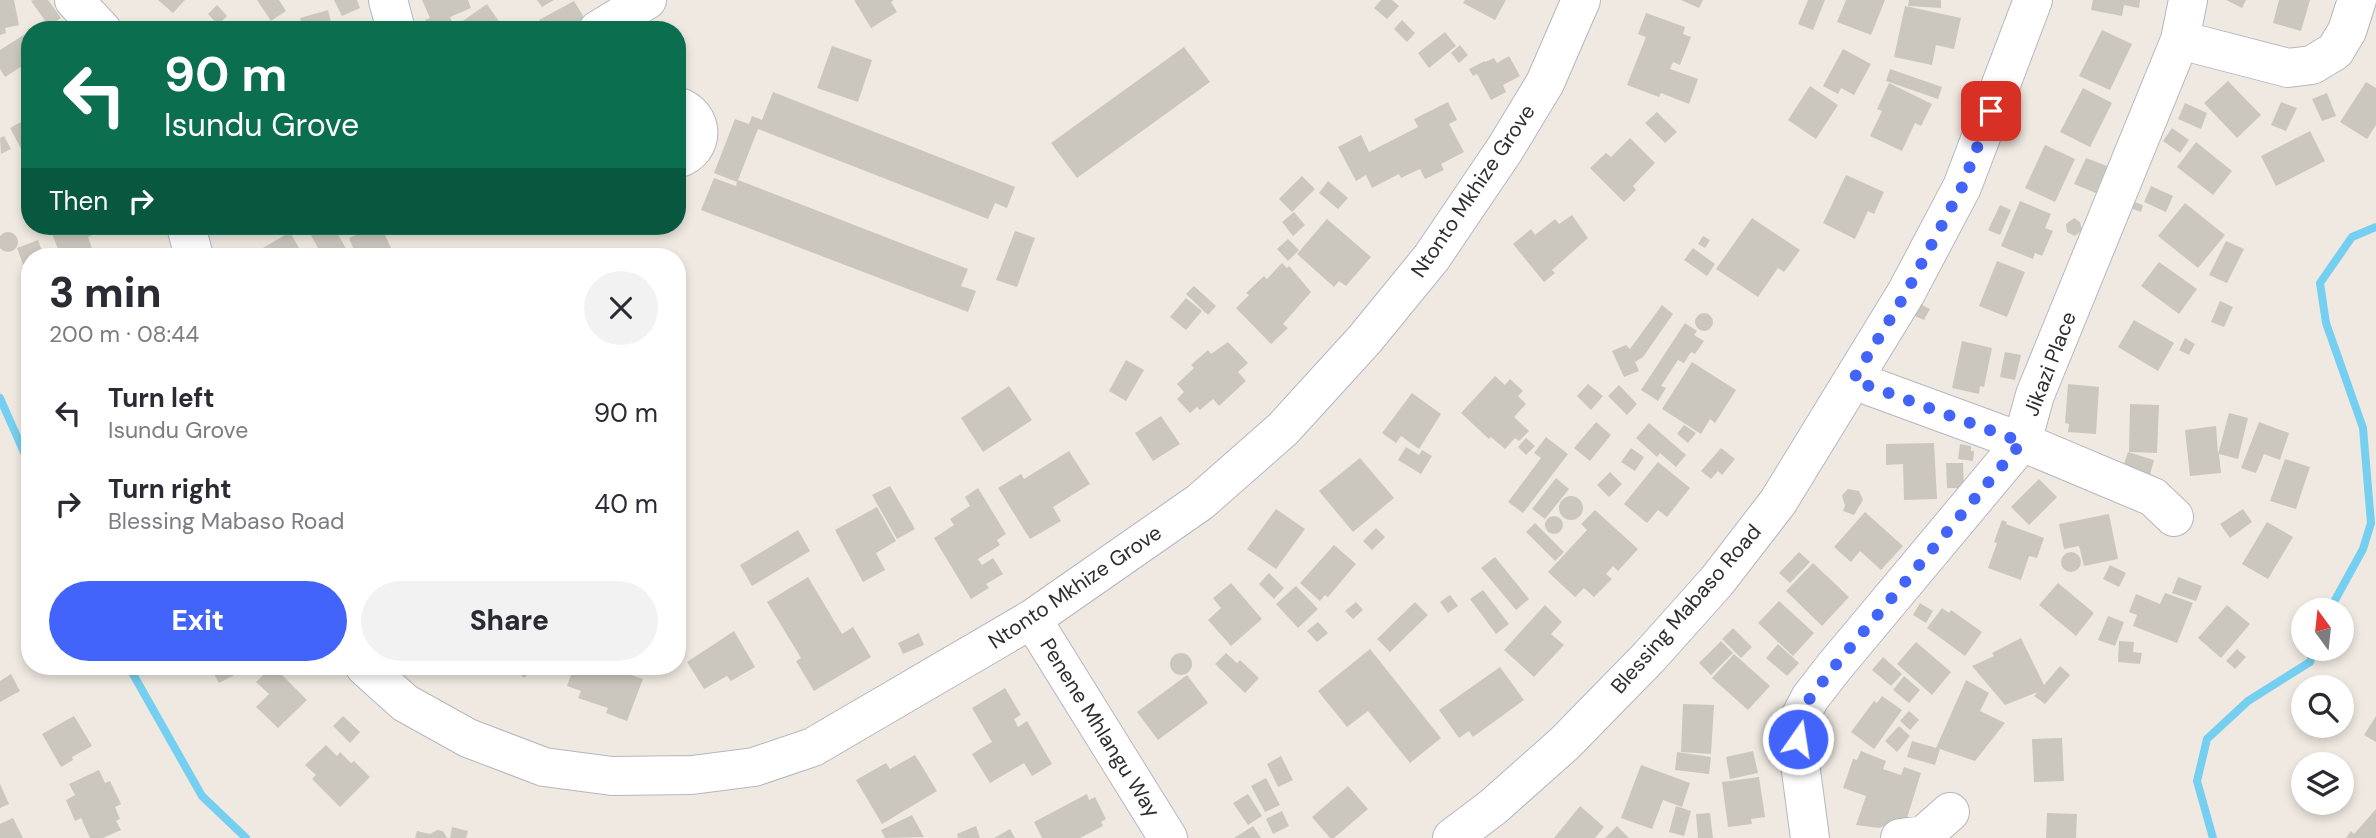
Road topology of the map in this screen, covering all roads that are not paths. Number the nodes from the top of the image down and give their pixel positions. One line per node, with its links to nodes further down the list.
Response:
1 (74, 0): 8 (street)
2 (388, 0): 9 (street)
3 (646, 0): 10 (street)
4 (1581, 0): 17 (street, Ntonto Mkhize Grove)
5 (2033, 0): 14 (street, Blessing Mabaso Road)
6 (2188, 0): 11 (street, Jikazi Place)
7 (2357, 0): 11 (street)
8 (94, 21)
9 (394, 21)
10 (612, 21)
11 (2180, 40): 15 (street, Jikazi Place)
12 (686, 109): 13 (street)
13 (686, 156)
14 (1853, 380): 15 (street); 21 (street, Blessing Mabaso Road)
15 (2022, 442): 16 (street); 22 (street, Jikazi Place)
16 (2174, 517)
17 (1032, 619): 18 (street, Ntonto Mkhize Grove); 20 (street, Penene Mhlangu Way)
18 (374, 675)
19 (1950, 812): 23 (street)
20 (1168, 838)
21 (1452, 838)
22 (1810, 838)
23 (1900, 838)

